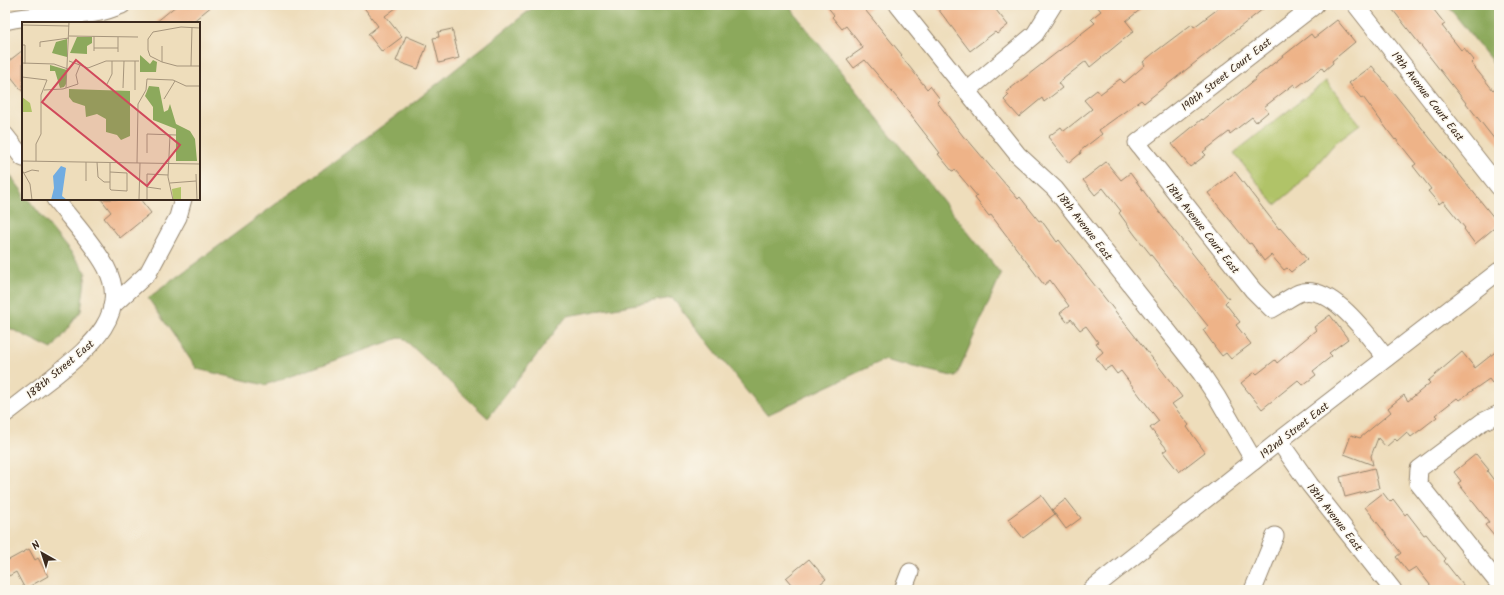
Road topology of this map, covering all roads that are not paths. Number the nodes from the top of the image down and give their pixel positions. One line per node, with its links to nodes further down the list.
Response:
1 (122, 5): 6 (street)
2 (898, 5): 8 (street, 18th Avenue East)
3 (1054, 5): 8 (street)
4 (1315, 5): 10 (street, 190th Street Court East)
5 (1356, 5): 12 (street, 19th Avenue Court East)
6 (71, 19): 7 (street)
7 (5, 21)
8 (967, 91): 21 (street, 18th Avenue East)
9 (5, 134): 11 (street)
10 (1138, 143): 17 (street, 18th Avenue Court East)
11 (22, 157)
12 (1499, 186)
13 (56, 200): 16 (street)
14 (183, 200): 16 (street, 188th Street East)
15 (1499, 271): 17 (street, 192nd Street East)
16 (112, 306): 18 (street, 188th Street East)
17 (1386, 358): 20 (street, 192nd Street East)
18 (5, 414)
19 (1499, 414): 24 (street)
20 (1279, 441): 21 (street, 192nd Street East); 28 (street, 18th Avenue East)
21 (1254, 461): 26 (street, 192nd Street East)
22 (1275, 536): 27 (street)
23 (910, 572): 25 (street)
24 (1499, 584)
25 (903, 590)
26 (1091, 590)
27 (1253, 590)
28 (1393, 590)

